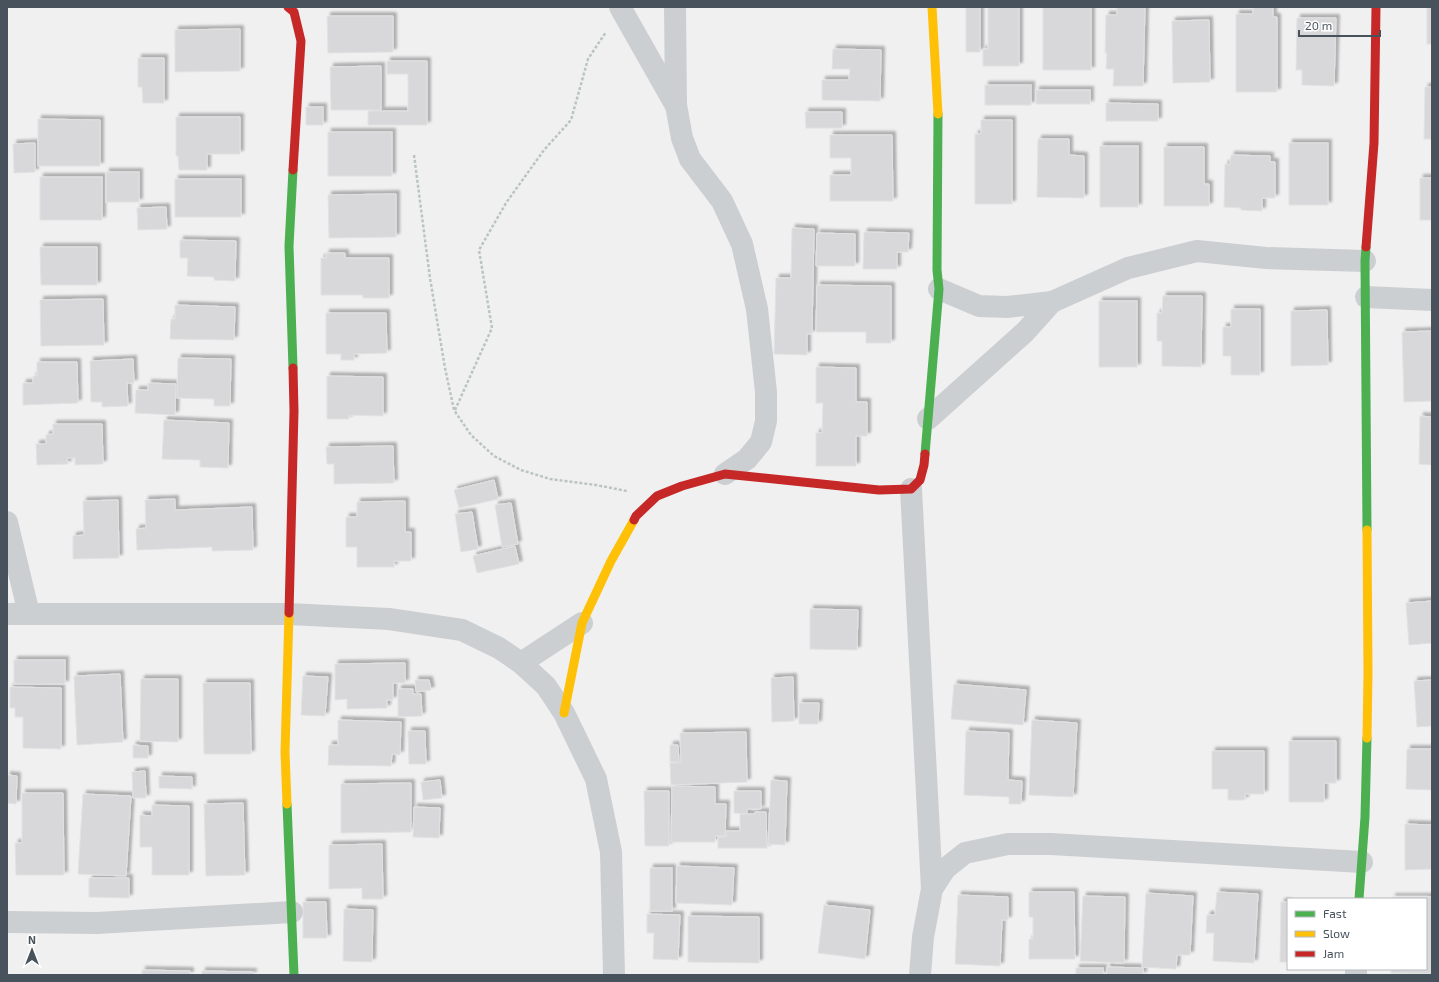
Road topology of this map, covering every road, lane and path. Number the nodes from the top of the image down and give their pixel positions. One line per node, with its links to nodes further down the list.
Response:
1 (288, 7): 21 (street)
2 (675, 7): 6 (street)
3 (932, 7): 9 (street)
4 (1376, 7): 8 (street)
5 (621, 9): 6 (street); 13 (path)
6 (676, 106): 15 (street)
7 (414, 155): 13 (path)
8 (1364, 261): 10 (street); 12 (street)
9 (939, 289): 12 (street); 14 (street)
10 (1366, 297): 11 (street); 25 (street)
11 (1432, 300)
12 (1052, 302): 14 (street)
13 (454, 410): 17 (path)
14 (928, 419): 16 (street)
15 (725, 474): 16 (street); 17 (street)
16 (911, 489): 26 (street)
17 (657, 496): 22 (street)
18 (7, 522): 20 (street)
19 (7, 614): 20 (street)
20 (29, 614): 21 (street)
21 (289, 614): 23 (street); 28 (street)
22 (582, 622): 23 (street); 24 (street)
23 (522, 663): 24 (street)
24 (564, 713): 31 (street)
25 (1362, 862): 26 (street); 27 (street)
26 (932, 889): 32 (street)
27 (1359, 898)
28 (292, 912): 29 (street); 30 (street)
29 (7, 922)
30 (294, 975)
31 (614, 975)
32 (920, 975)

